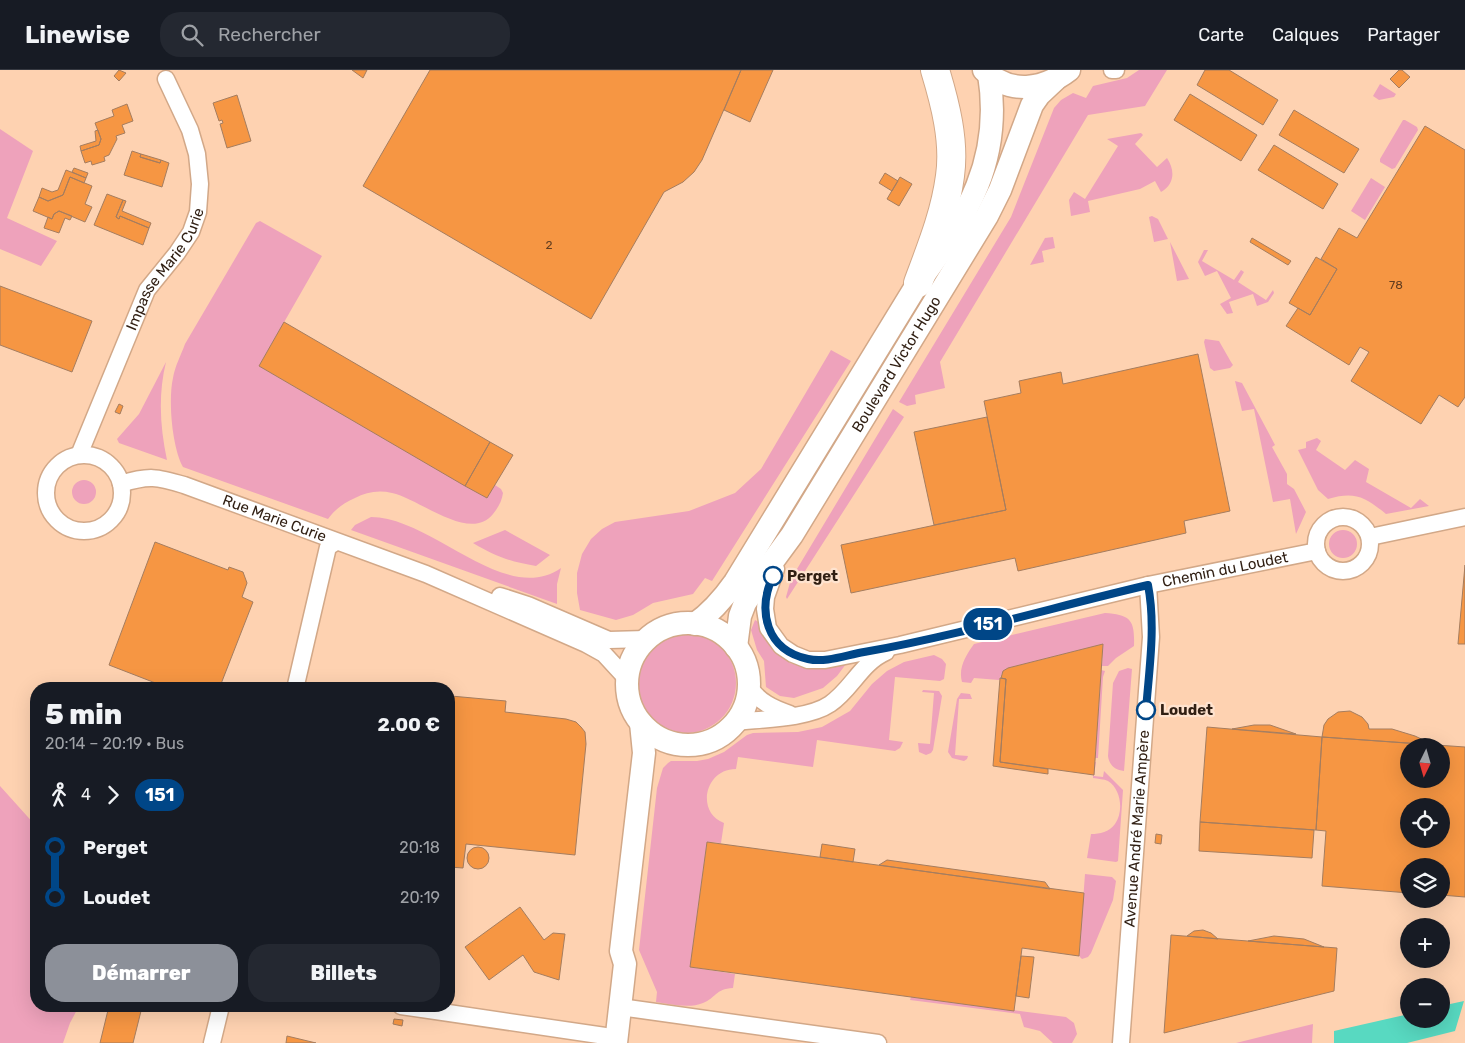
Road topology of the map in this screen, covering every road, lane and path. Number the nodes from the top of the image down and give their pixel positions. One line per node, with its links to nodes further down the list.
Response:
1 (935, 70): 7 (highway)
2 (1112, 70): 3 (street)
3 (1116, 70)
4 (987, 72): 5 (main road); 7 (main road, Boulevard Victor Hugo)
5 (1062, 75): 11 (main road, Boulevard Victor Hugo)
6 (166, 79): 8 (street, Impasse Marie Curie)
7 (918, 283): 17 (main road, Boulevard Victor Hugo)
8 (79, 455): 9 (street); 9 (street)
9 (121, 484): 13 (street, Rue Marie Curie)
10 (1465, 517): 12 (street)
11 (792, 535): 19 (street, Chemin du Loudet); 20 (main road, Boulevard Victor Hugo)
12 (1370, 537): 14 (street); 14 (street)
13 (336, 542): 15 (street, Rue Marie Curie); 22 (street)
14 (1317, 550): 16 (street, Chemin du Loudet)
15 (426, 574): 18 (street, Rue Marie Curie); 21 (street, Rue Marie Curie)
16 (1148, 585): 19 (street, Chemin du Loudet); 36 (street, Avenue André Marie Ampère)
17 (695, 624): 18 (main road); 20 (main road)
18 (646, 639): 21 (main road)
19 (900, 645): 24 (street, Chemin du Loudet)
20 (736, 647): 23 (main road)
21 (627, 679): 26 (main road)
22 (297, 682)
23 (749, 687): 24 (street); 25 (main road)
24 (792, 715): 25 (street, Chemin du Loudet)
25 (735, 722): 27 (main road)
26 (640, 723): 27 (main road); 28 (main road)
27 (674, 743): 28 (main road)
28 (640, 788): 29 (main road)
29 (621, 951): 30 (main road); 33 (main road)
30 (620, 1008): 33 (main road); 35 (street)
31 (220, 1012): 34 (street)
32 (437, 1012): 33 (street)
33 (609, 1041)
34 (212, 1043)
35 (878, 1043)
36 (1121, 1043)

